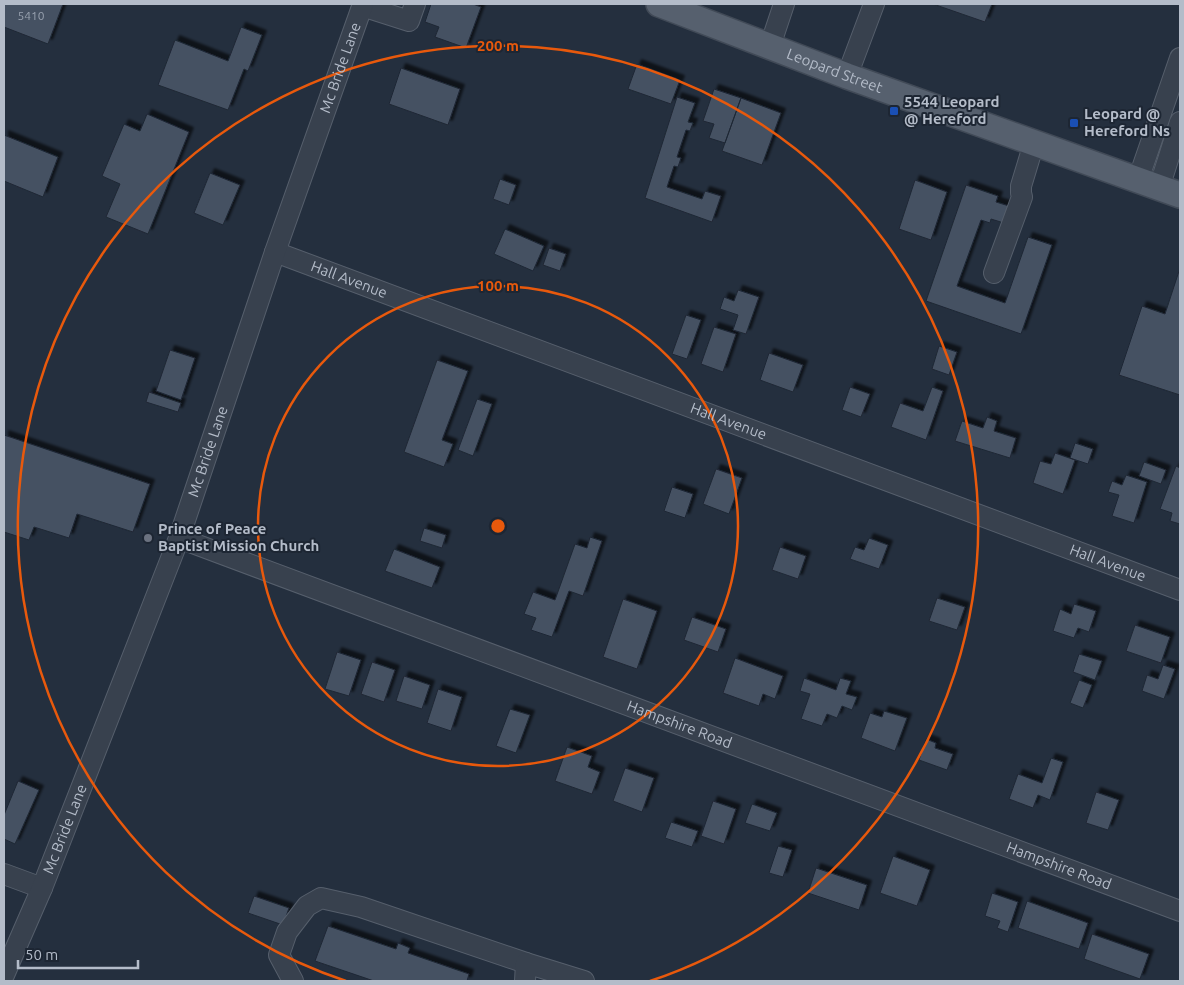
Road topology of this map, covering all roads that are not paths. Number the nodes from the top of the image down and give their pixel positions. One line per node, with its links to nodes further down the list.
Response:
1 (414, 4): 5 (street)
2 (660, 4): 6 (main road, Leopard Street)
3 (784, 4): 6 (street)
4 (874, 4): 8 (street)
5 (363, 5): 12 (street, Mc Bride Lane)
6 (770, 46): 8 (main road, Leopard Street)
7 (1180, 58): 11 (street)
8 (848, 76): 10 (main road, Leopard Street)
9 (1180, 122): 11 (street)
10 (1034, 143): 11 (main road, Leopard Street); 13 (street)
11 (1159, 188)
12 (275, 252): 14 (street, Mc Bride Lane); 15 (street, Hall Avenue)
13 (994, 273)
14 (179, 538): 17 (street, Mc Bride Lane); 18 (street, Hampshire Road)
15 (1180, 590)
16 (4, 874): 17 (street)
17 (42, 888): 20 (street, Mc Bride Lane)
18 (1180, 911)
19 (526, 972): 21 (street); 22 (street)
20 (4, 975)
21 (293, 981)
22 (584, 981)

